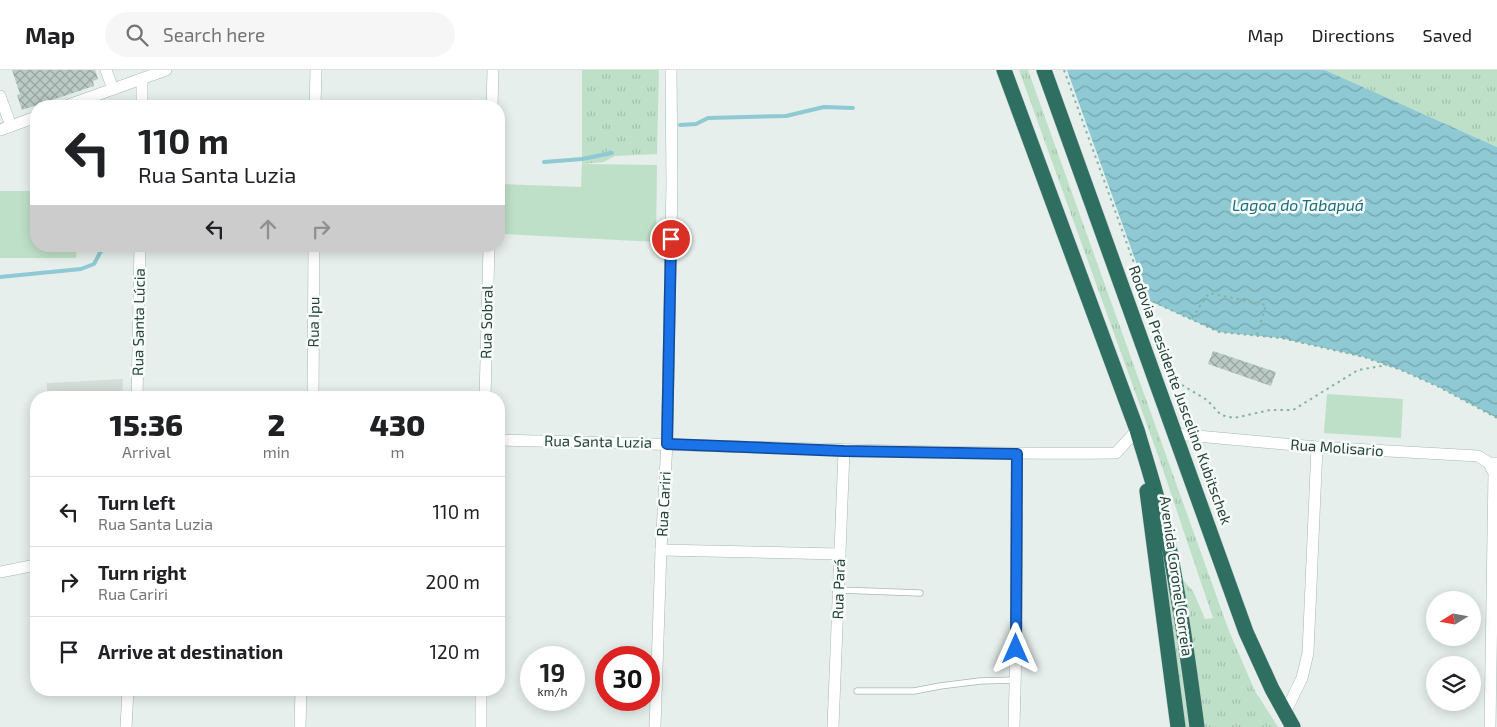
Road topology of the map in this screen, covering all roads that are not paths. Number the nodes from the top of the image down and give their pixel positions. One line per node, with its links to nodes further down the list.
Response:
1 (106, 70): 9 (street)
2 (166, 70): 8 (street)
3 (316, 70): 13 (street)
4 (493, 70): 14 (street)
5 (671, 70): 26 (street, Rua Cariri)
6 (1004, 70): 23 (highway)
7 (1044, 70): 24 (highway, Rodovia Presidente Juscelino Kubitschek)
8 (142, 78): 9 (street); 12 (street)
9 (113, 89): 11 (street)
10 (0, 96): 16 (street)
11 (83, 100)
12 (142, 100)
13 (315, 100)
14 (492, 100)
15 (30, 119): 16 (street)
16 (6, 128)
17 (140, 252): 20 (street, Rua Santa Lúcia)
18 (314, 252): 21 (street, Rua Ipu)
19 (489, 252): 22 (street, Rua Sobral)
20 (137, 391)
21 (313, 391)
22 (485, 391)
23 (1137, 430): 29 (street, Rua Santa Luzia); 49 (highway, Avenida Coronel Correia); 50 (highway)
24 (1176, 434): 27 (street, Rua Molisario); 42 (highway, Rodovia Presidente Juscelino Kubitschek)
25 (505, 440): 26 (street, Rua Santa Luzia)
26 (667, 444): 28 (street, Rua Santa Luzia); 31 (street, Rua Cariri)
27 (1316, 447): 30 (street, Rua Molisario); 42 (street)
28 (844, 451): 29 (street, Rua Santa Luzia); 32 (street, Rua Pará)
29 (1017, 454): 37 (street)
30 (1493, 463): 52 (street)
31 (661, 550): 32 (street); 46 (street, Rua Cariri)
32 (840, 554): 35 (street, Rua Pará)
33 (30, 566): 34 (street)
34 (0, 572)
35 (838, 590): 36 (lane); 47 (street, Rua Pará)
36 (920, 592)
37 (1015, 680): 38 (lane); 48 (street)
38 (857, 691)
39 (128, 696): 43 (street)
40 (302, 696): 44 (street)
41 (481, 696): 45 (street)
42 (1285, 713): 51 (highway, Rodovia Presidente Juscelino Kubitschek)
43 (126, 727)
44 (300, 727)
45 (481, 727)
46 (655, 727)
47 (833, 727)
48 (1014, 727)
49 (1178, 727)
50 (1197, 727)
51 (1293, 727)
52 (1490, 727)

